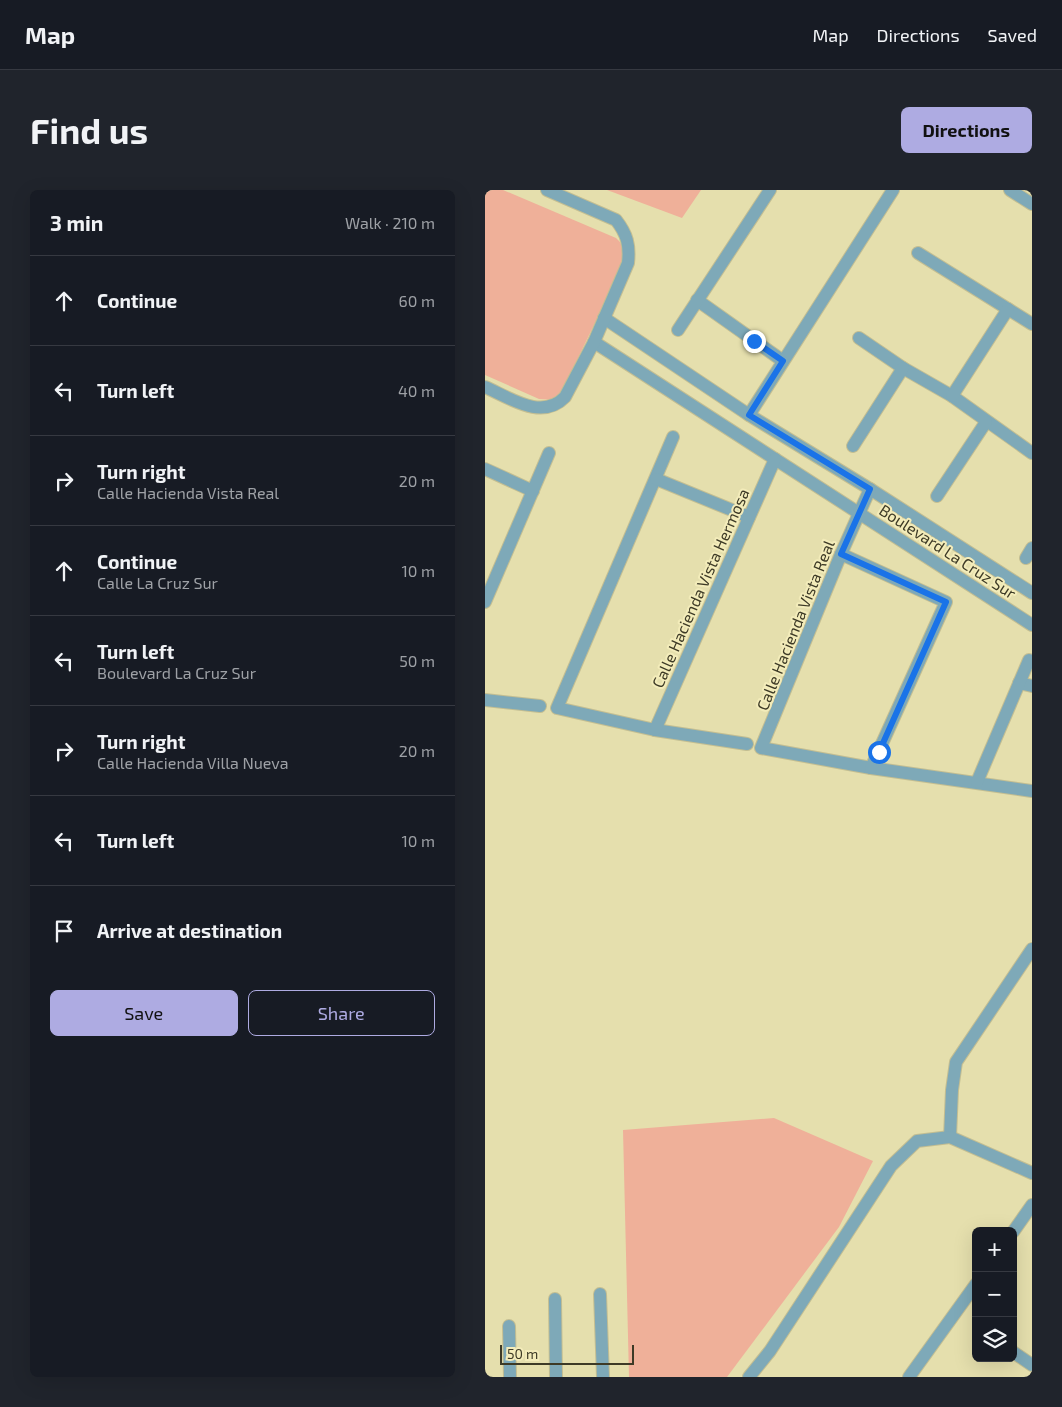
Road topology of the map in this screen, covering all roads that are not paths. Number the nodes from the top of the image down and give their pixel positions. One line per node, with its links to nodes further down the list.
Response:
1 (547, 190): 9 (street)
2 (770, 190): 7 (street)
3 (893, 190): 14 (street)
4 (1009, 190): 5 (street)
5 (1032, 204)
6 (918, 253): 8 (street)
7 (697, 300): 11 (street); 14 (street)
8 (1008, 309): 10 (street); 17 (street)
9 (604, 318): 13 (street); 18 (street, Boulevard La Cruz Sur)
10 (1032, 324)
11 (678, 330)
12 (859, 338): 15 (street)
13 (594, 342): 16 (street); 24 (street, Boulevard La Cruz Sur)
14 (783, 361): 18 (street)
15 (903, 368): 17 (street); 21 (street)
16 (485, 387)
17 (952, 396): 19 (street)
18 (749, 415): 27 (street, Boulevard La Cruz Sur)
19 (986, 422): 23 (street); 29 (street)
20 (673, 437): 26 (street)
21 (853, 446)
22 (549, 453): 28 (street)
23 (1032, 453)
24 (775, 459): 30 (street, Boulevard La Cruz Sur); 31 (street, Calle Hacienda Vista Hermosa)
25 (485, 469): 28 (street)
26 (656, 479): 31 (street); 41 (street)
27 (870, 489): 30 (street, Calle Hacienda Vista Real); 33 (street, Boulevard La Cruz Sur)
28 (533, 491): 34 (street)
29 (937, 496)
30 (859, 514): 32 (street, Calle Hacienda Vista Real); 35 (street, Boulevard La Cruz Sur)
31 (749, 517): 41 (street, Calle Hacienda Vista Hermosa)
32 (841, 554): 43 (street); 43 (street, Calle Hacienda Vista Real)
33 (1032, 593)
34 (485, 602)
35 (1032, 625)
36 (1029, 660): 37 (street)
37 (1019, 683): 38 (street); 44 (street)
38 (1032, 686)
39 (485, 700): 40 (street)
40 (540, 706)
41 (655, 730): 42 (street)
42 (747, 744)
43 (871, 768): 44 (street)
44 (977, 782): 45 (street)
45 (1032, 791)
46 (1032, 949): 47 (street)
47 (950, 1137): 48 (street); 60 (street)
48 (1032, 1173)
49 (1032, 1206): 50 (street)
50 (1017, 1227)
51 (972, 1290): 61 (street)
52 (600, 1294): 59 (street)
53 (555, 1299): 58 (street)
54 (509, 1326): 57 (street)
55 (1017, 1355): 56 (street)
56 (1032, 1365)
57 (510, 1377)
58 (556, 1377)
59 (603, 1377)
60 (749, 1377)
61 (909, 1377)

